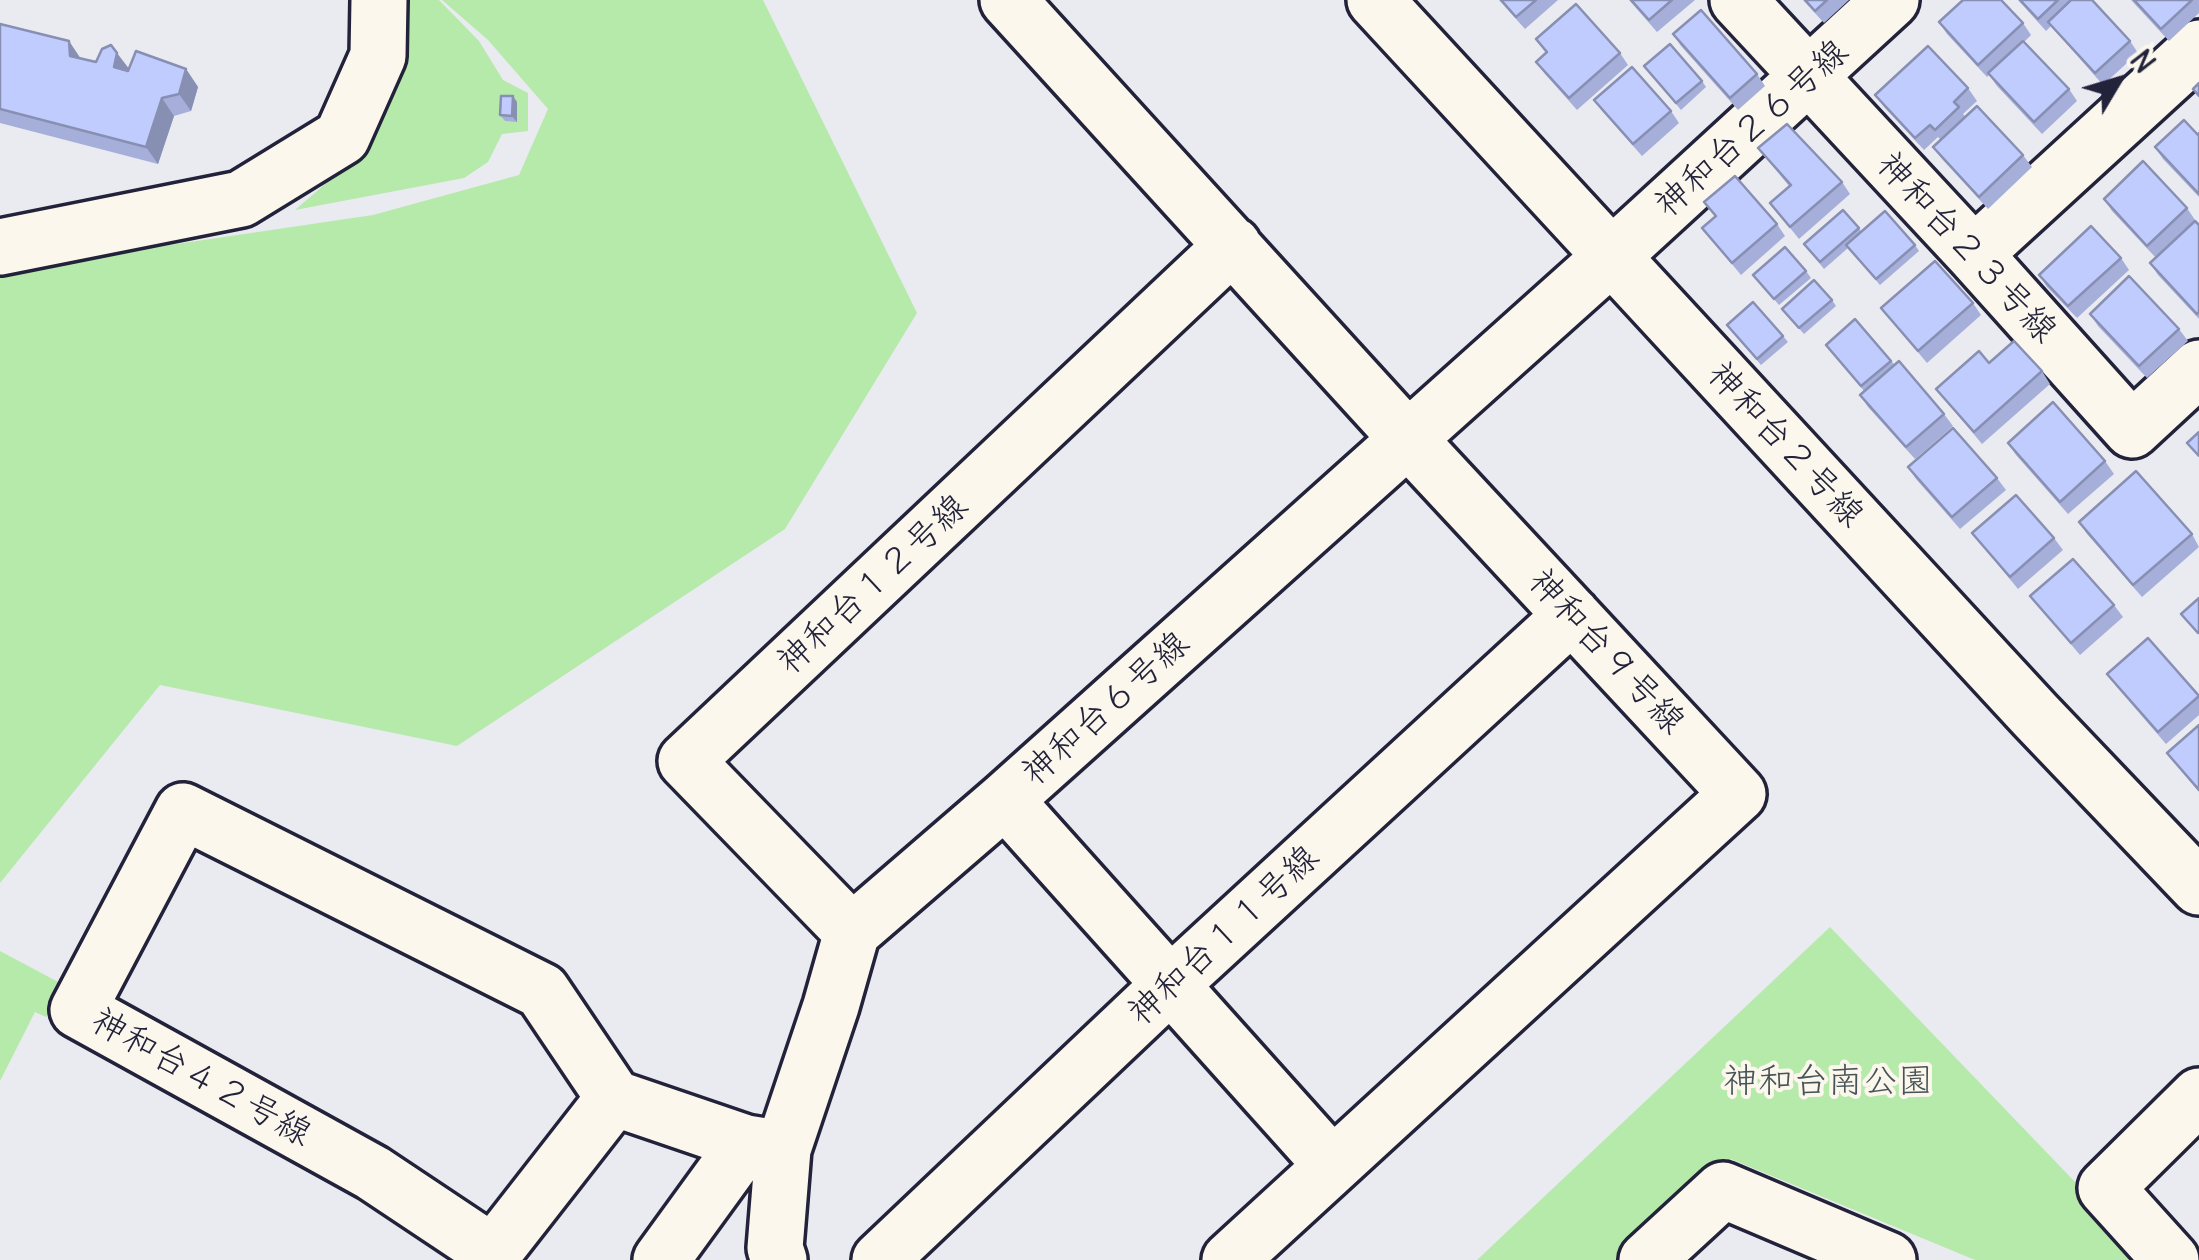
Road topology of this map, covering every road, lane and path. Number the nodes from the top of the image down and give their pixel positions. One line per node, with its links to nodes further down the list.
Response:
1 (379, 0): 9 (street)
2 (1008, 0): 8 (street, 神和台９号線)
3 (1375, 0): 11 (street, 神和台２号線)
4 (1738, 0): 7 (street, 神和台２３号線)
5 (1891, 0): 7 (street, 神和台２６号線)
6 (2199, 48): 10 (street)
7 (1809, 78): 10 (street, 神和台２３号線); 11 (street, 神和台２６号線)
8 (1234, 245): 13 (street, 神和台９号線); 17 (street, 神和台１２号線)
9 (0, 247)
10 (1974, 254): 12 (street, 神和台２３号線)
11 (1611, 257): 13 (street, 神和台６号線); 16 (street, 神和台２号線)
12 (2199, 368)
13 (1407, 438): 14 (street, 神和台９号線); 15 (street, 神和台６号線)
14 (1572, 615): 18 (street, 神和台１１号線); 22 (street, 神和台９号線)
15 (1004, 800): 17 (street, 神和台６号線); 18 (street)
16 (2199, 886)
17 (852, 932): 21 (street)
18 (1170, 985): 22 (street); 25 (street, 神和台１１号線)
19 (2199, 1096): 29 (street)
20 (614, 1098): 20 (street, 神和台４２号線); 21 (street)
21 (764, 1146): 23 (street); 24 (street)
22 (1332, 1165): 26 (street, 神和台９号線)
23 (661, 1260)
24 (778, 1260)
25 (880, 1260)
26 (1230, 1260)
27 (1647, 1260): 28 (street)
28 (1888, 1260)
29 (2171, 1260)

